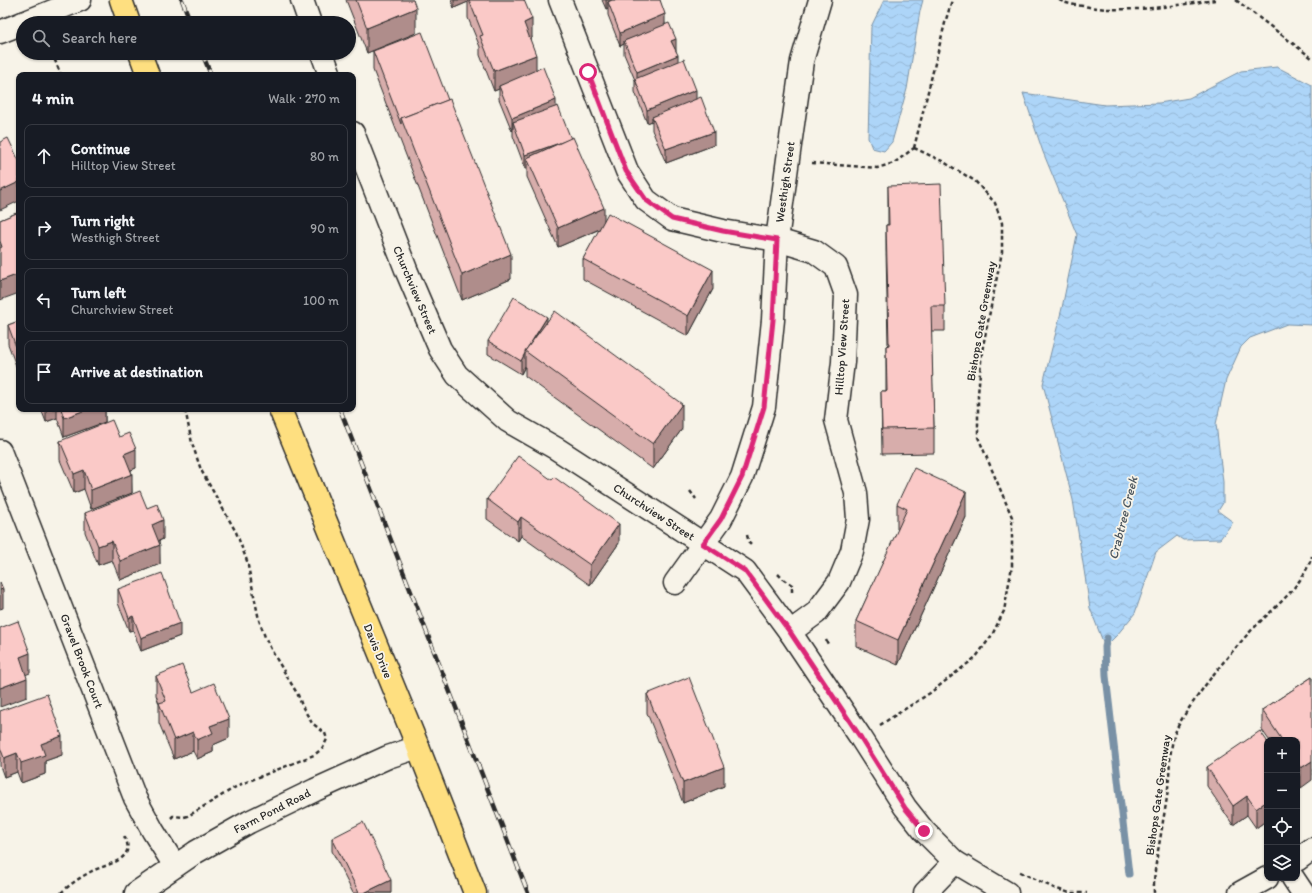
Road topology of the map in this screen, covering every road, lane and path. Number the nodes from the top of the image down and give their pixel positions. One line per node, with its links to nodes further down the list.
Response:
1 (80, 0): 10 (street)
2 (121, 0): 11 (main road)
3 (302, 0): 12 (street)
4 (560, 0): 25 (street, Hilltop View Street)
5 (820, 0): 25 (street, Westhigh Street)
6 (952, 0): 23 (path)
7 (1059, 0): 8 (path)
8 (1215, 0)
9 (1236, 0): 15 (path)
10 (40, 16)
11 (127, 16)
12 (308, 16)
13 (16, 26): 14 (street)
14 (0, 32)
15 (1312, 58)
16 (55, 60): 19 (path)
17 (143, 60): 20 (main road)
18 (325, 60): 21 (street)
19 (60, 72)
20 (147, 72)
21 (329, 72)
22 (356, 141): 31 (street, Churchview Street)
23 (914, 148): 24 (path); 35 (path, Bishops Gate Greenway)
24 (812, 163)
25 (777, 240): 31 (street, Westhigh Street); 34 (street, Hilltop View Street)
26 (186, 412): 37 (path)
27 (281, 412): 36 (main road, Davis Drive)
28 (0, 451): 42 (street, Gravel Brook Court)
29 (690, 491): 30 (path)
30 (696, 499)
31 (703, 544): 33 (street, Westhigh Street); 34 (street, Churchview Street)
32 (1312, 556): 53 (path, Bishops Gate Greenway)
33 (675, 583)
34 (790, 632): 41 (street, Churchview Street)
35 (880, 726)
36 (418, 747): 42 (street, Farm Pond Road); 48 (main road, Davis Drive)
37 (173, 816)
38 (124, 836): 46 (path)
39 (1312, 849): 40 (street)
40 (1300, 858)
41 (955, 862): 49 (street); 50 (street, Churchview Street)
42 (175, 866): 47 (street, Farm Pond Road)
43 (1018, 871): 51 (path)
44 (1264, 880): 54 (street)
45 (1295, 881): 55 (street)
46 (61, 893)
47 (136, 893)
48 (475, 893)
49 (925, 893)
50 (1007, 893)
51 (1087, 893)
52 (1150, 893): 53 (path)
53 (1154, 893)
54 (1240, 893)
55 (1303, 893)

